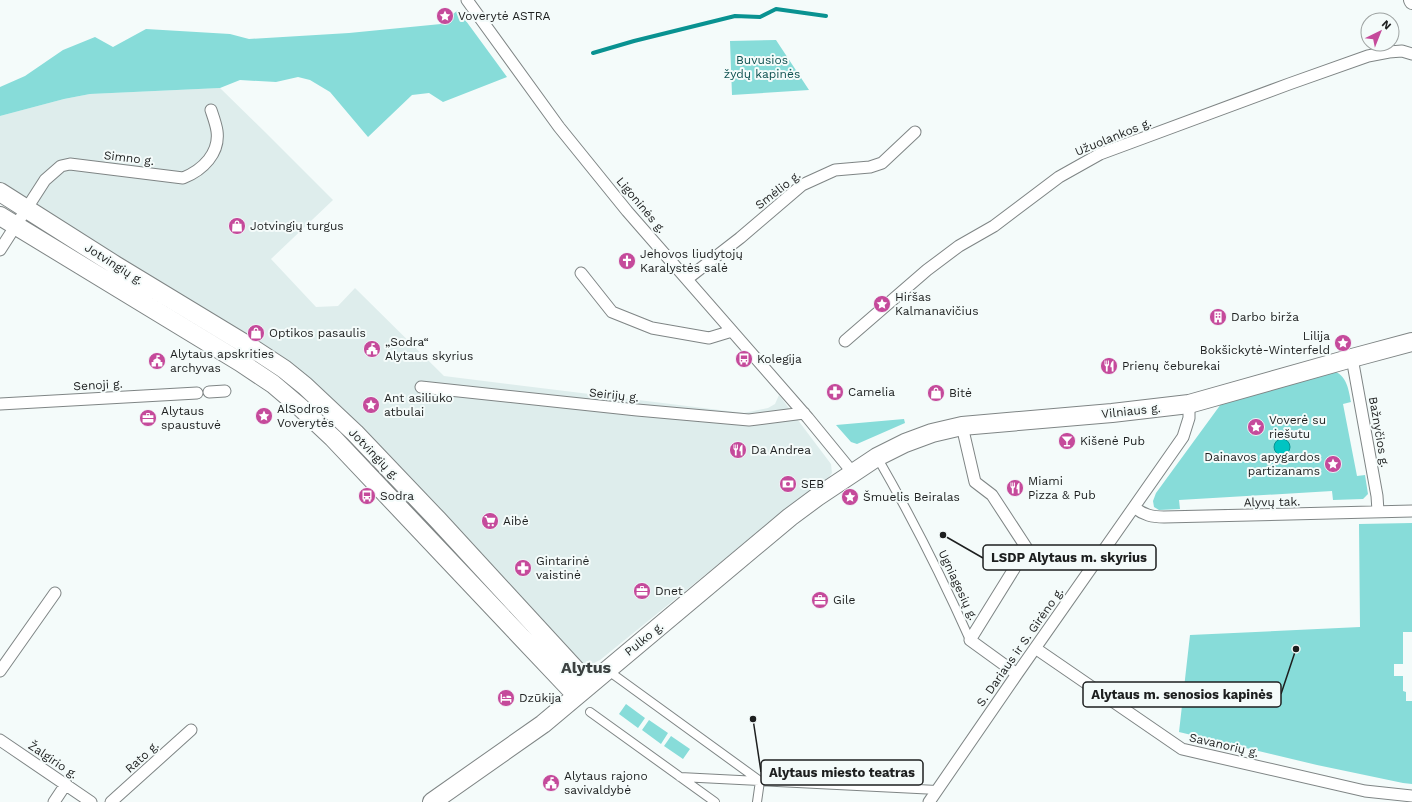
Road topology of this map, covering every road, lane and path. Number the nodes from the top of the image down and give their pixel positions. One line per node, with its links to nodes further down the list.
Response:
1 (467, 0): 11 (street, Ligoninės g.)
2 (1412, 54): 13 (street, Užuolankos g.)
3 (211, 110): 6 (street, Simno g.)
4 (915, 132): 11 (street, Smėlio g.)
5 (0, 192): 6 (main road, Jotvingių g.)
6 (26, 209): 8 (street, Simno g.); 29 (main road, Jotvingių g.)
7 (0, 216): 8 (main road, Jotvingių g.)
8 (16, 226): 9 (street, Simno g.); 30 (main road, Jotvingių g.)
9 (0, 250)
10 (581, 273): 12 (street)
11 (687, 279): 12 (street, Ligoninės g.)
12 (732, 331): 22 (street, Ligoninės g.)
13 (845, 341)
14 (1412, 342): 15 (main road, Vilniaus g.)
15 (1352, 358): 21 (main road, Vilniaus g.); 28 (street, Bažnyčios g.)
16 (421, 387): 22 (street, Seirijų g.)
17 (225, 390): 19 (street)
18 (197, 392): 20 (street, Senoji g.)
19 (209, 392)
20 (0, 404)
21 (1189, 404): 23 (main road, Vilniaus g.); 26 (street, S. Dariaus ir S. Girėno g.)
22 (804, 413): 25 (street, Ligoninės g.)
23 (962, 426): 24 (main road, Vilniaus g.); 32 (street, Ugniagesių g.)
24 (877, 457): 25 (main road, Vilniaus g.); 32 (street, Ugniagesių g.)
25 (853, 473): 37 (main road, Pulko g.)
26 (1135, 508): 28 (street, Alyvų tak.); 33 (street, S. Dariaus ir S. Girėno g.)
27 (1412, 511): 28 (street, Alyvų tak.)
28 (1378, 512)
29 (438, 520): 30 (main road); 37 (main road, Jotvingių g.)
30 (424, 534): 37 (main road, Jotvingių g.)
31 (55, 593): 34 (street)
32 (970, 640): 35 (street, Ugniagesių g.)
33 (1035, 648): 35 (street, S. Dariaus ir S. Girėno g.); 45 (street, Savanorių g.)
34 (0, 671)
35 (1017, 674): 44 (street, S. Dariaus ir S. Girėno g.)
36 (614, 675): 42 (street)
37 (583, 690): 49 (main road, Pulko g.)
38 (590, 712): 41 (street)
39 (191, 730): 48 (street, Rato g.)
40 (0, 740): 43 (street, Žalgirio g.)
41 (680, 777): 42 (street); 50 (street)
42 (760, 781): 44 (street); 51 (street)
43 (66, 784): 46 (street); 47 (street, Žalgirio g.)
44 (937, 790): 52 (street, S. Dariaus ir S. Girėno g.)
45 (1412, 796)
46 (54, 802)
47 (91, 802)
48 (111, 802)
49 (432, 802)
50 (715, 802)
51 (757, 802)
52 (929, 802)

